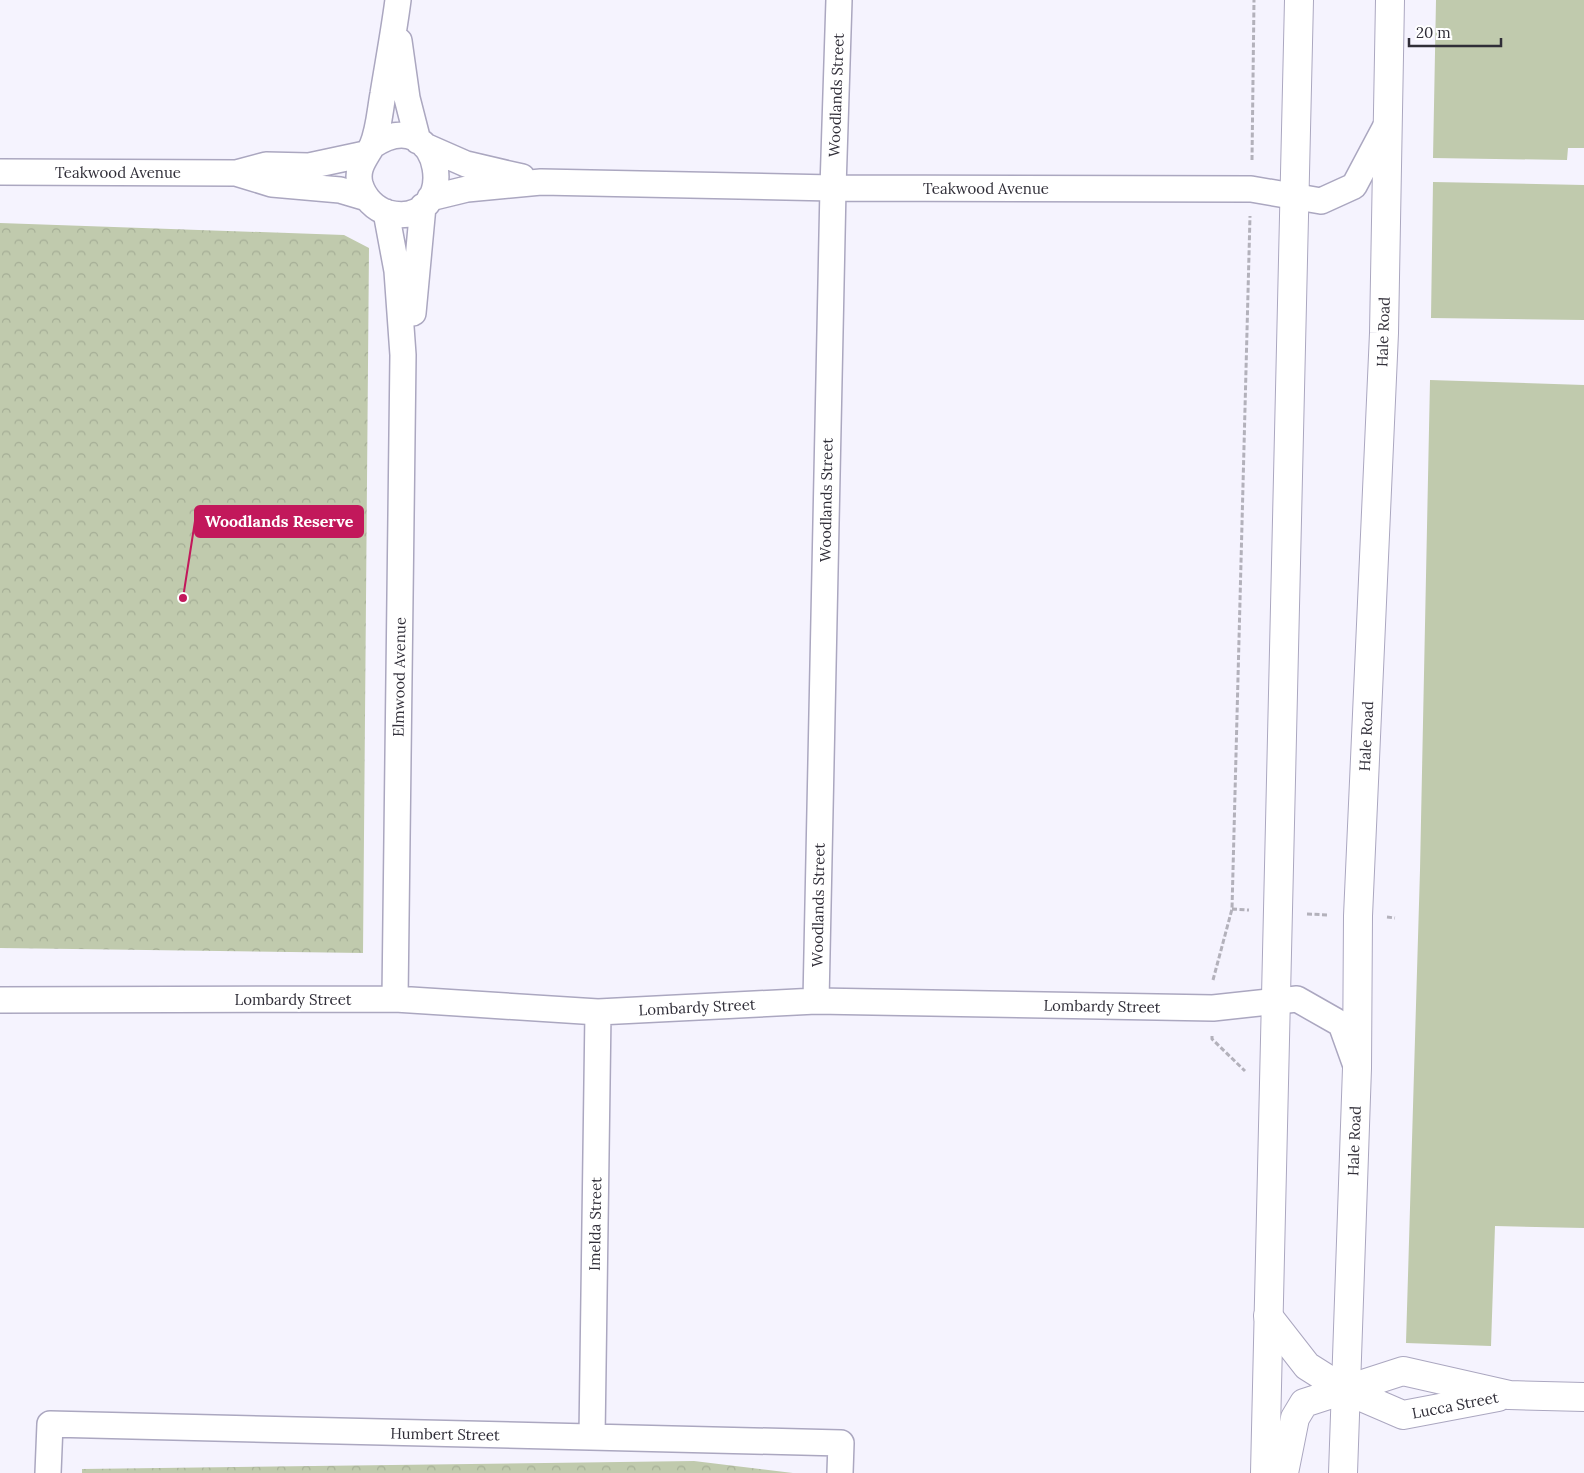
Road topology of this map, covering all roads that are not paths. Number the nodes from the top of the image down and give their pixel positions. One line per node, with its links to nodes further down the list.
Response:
1 (839, 0): 11 (street, Woodlands Street)
2 (1299, 0): 12 (main road)
3 (1390, 0): 5 (main road, Hale Road)
4 (397, 8): 6 (street, Elmwood Avenue); 7 (street, Elmwood Avenue)
5 (1388, 122): 12 (street, Teakwood Avenue); 21 (main road, Hale Road)
6 (422, 143): 7 (street); 10 (street, Teakwood Avenue); 13 (street, Elmwood Avenue)
7 (368, 150): 9 (street, Teakwood Avenue); 14 (street, Elmwood Avenue)
8 (0, 172): 9 (street, Teakwood Avenue)
9 (236, 173): 14 (street, Teakwood Avenue)
10 (541, 182): 11 (street, Teakwood Avenue); 13 (street, Teakwood Avenue)
11 (833, 188): 12 (street, Teakwood Avenue); 18 (street, Woodlands Street)
12 (1294, 198): 19 (main road)
13 (427, 202): 14 (street); 15 (street, Elmwood Avenue)
14 (376, 205): 15 (street, Elmwood Avenue)
15 (403, 355): 16 (street, Elmwood Avenue)
16 (394, 999): 17 (street, Lombardy Street); 20 (street, Lombardy Street)
17 (0, 1000)
18 (816, 1001): 19 (street, Lombardy Street); 20 (street, Lombardy Street)
19 (1276, 1002): 21 (street, Lombardy Street); 22 (main road)
20 (598, 1012): 26 (street, Imelda Street)
21 (1357, 1068): 23 (main road, Hale Road)
22 (1268, 1316): 23 (main road, Lucca Street); 29 (main road)
23 (1345, 1390): 24 (main road, Lucca Street); 24 (main road, Lucca Street); 30 (main road, Lucca Street); 31 (main road, Hale Road)
24 (1509, 1395): 25 (main road, Lucca Street)
25 (1584, 1397)
26 (592, 1437): 27 (street, Humbert Street); 28 (street, Humbert Street)
27 (48, 1473)
28 (840, 1473)
29 (1265, 1473)
30 (1284, 1473)
31 (1343, 1473)

